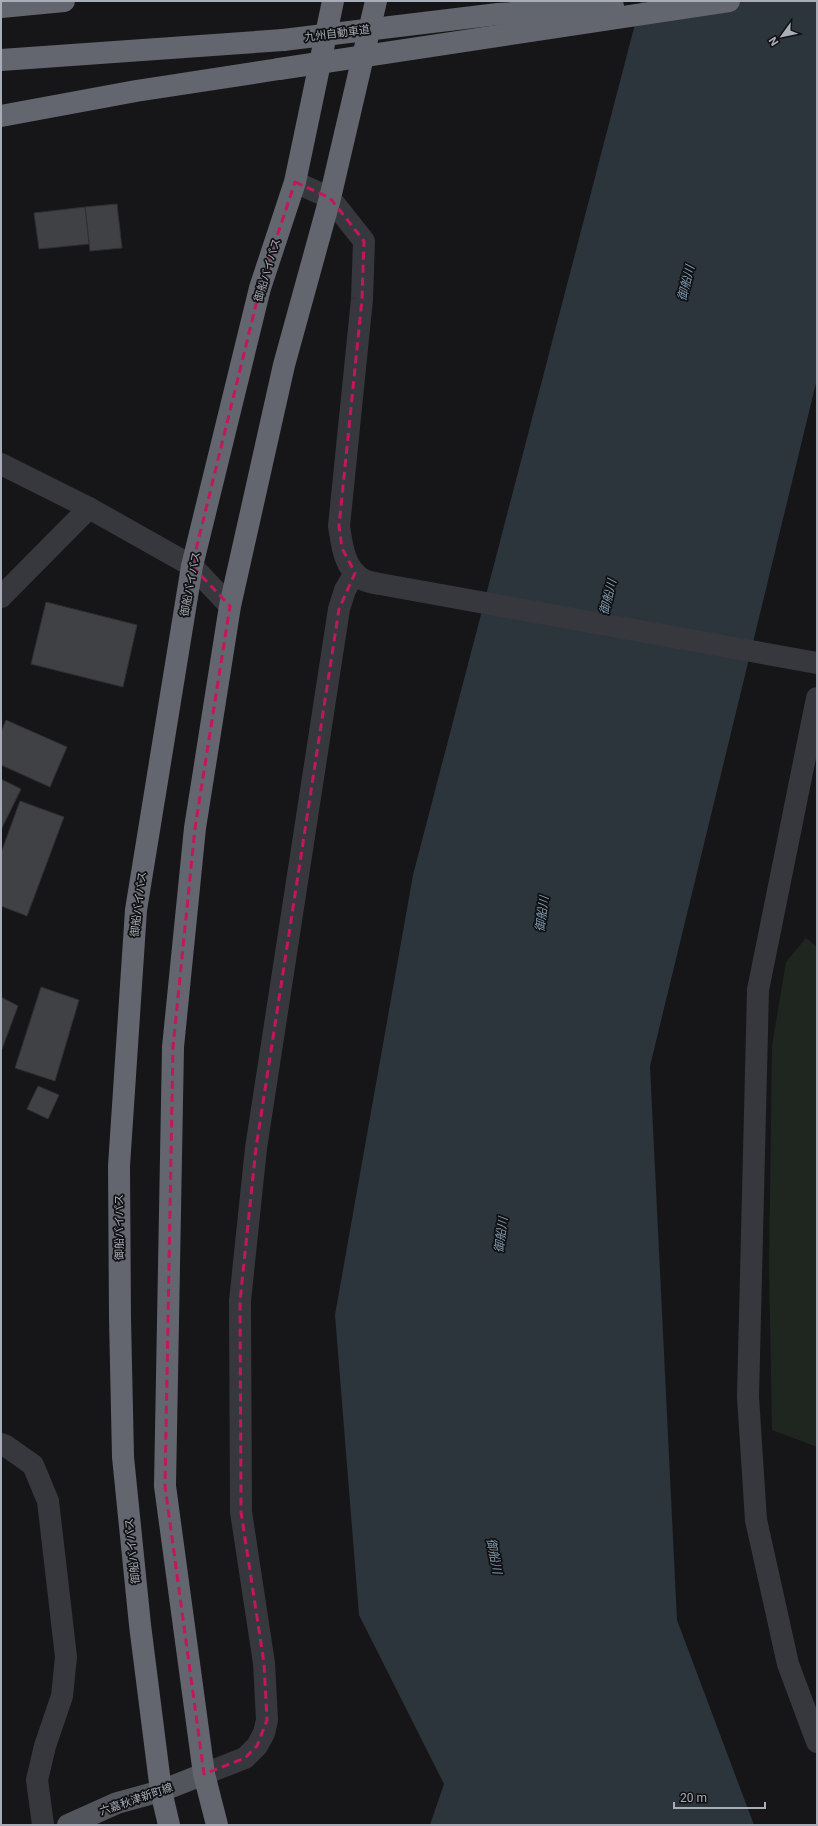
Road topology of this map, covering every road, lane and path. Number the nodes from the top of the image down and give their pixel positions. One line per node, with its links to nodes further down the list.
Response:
1 (64, 1): 6 (highway)
2 (333, 1): 9 (highway, 御船バイパス)
3 (376, 1): 10 (highway)
4 (672, 1): 7 (highway, 九州自動車道, bridge)
5 (729, 1): 8 (highway, bridge)
6 (1, 7)
7 (1, 60)
8 (1, 116)
9 (295, 182): 10 (street); 13 (highway, 御船バイパス)
10 (330, 198): 14 (street); 16 (highway)
11 (1, 464): 12 (street)
12 (89, 508): 13 (street); 15 (street)
13 (192, 566): 16 (street); 22 (highway, 御船バイパス)
14 (355, 573): 17 (street); 21 (street)
15 (1, 597)
16 (230, 606): 21 (highway)
17 (817, 662)
18 (817, 698): 20 (street)
19 (1, 1444): 23 (street)
20 (815, 1732)
21 (204, 1774): 22 (main road, 六嘉秋津新町線); 26 (highway)
22 (161, 1791): 24 (main road, 六嘉秋津新町線); 25 (highway, 御船バイパス)
23 (43, 1825)
24 (68, 1825)
25 (169, 1825)
26 (217, 1825)

